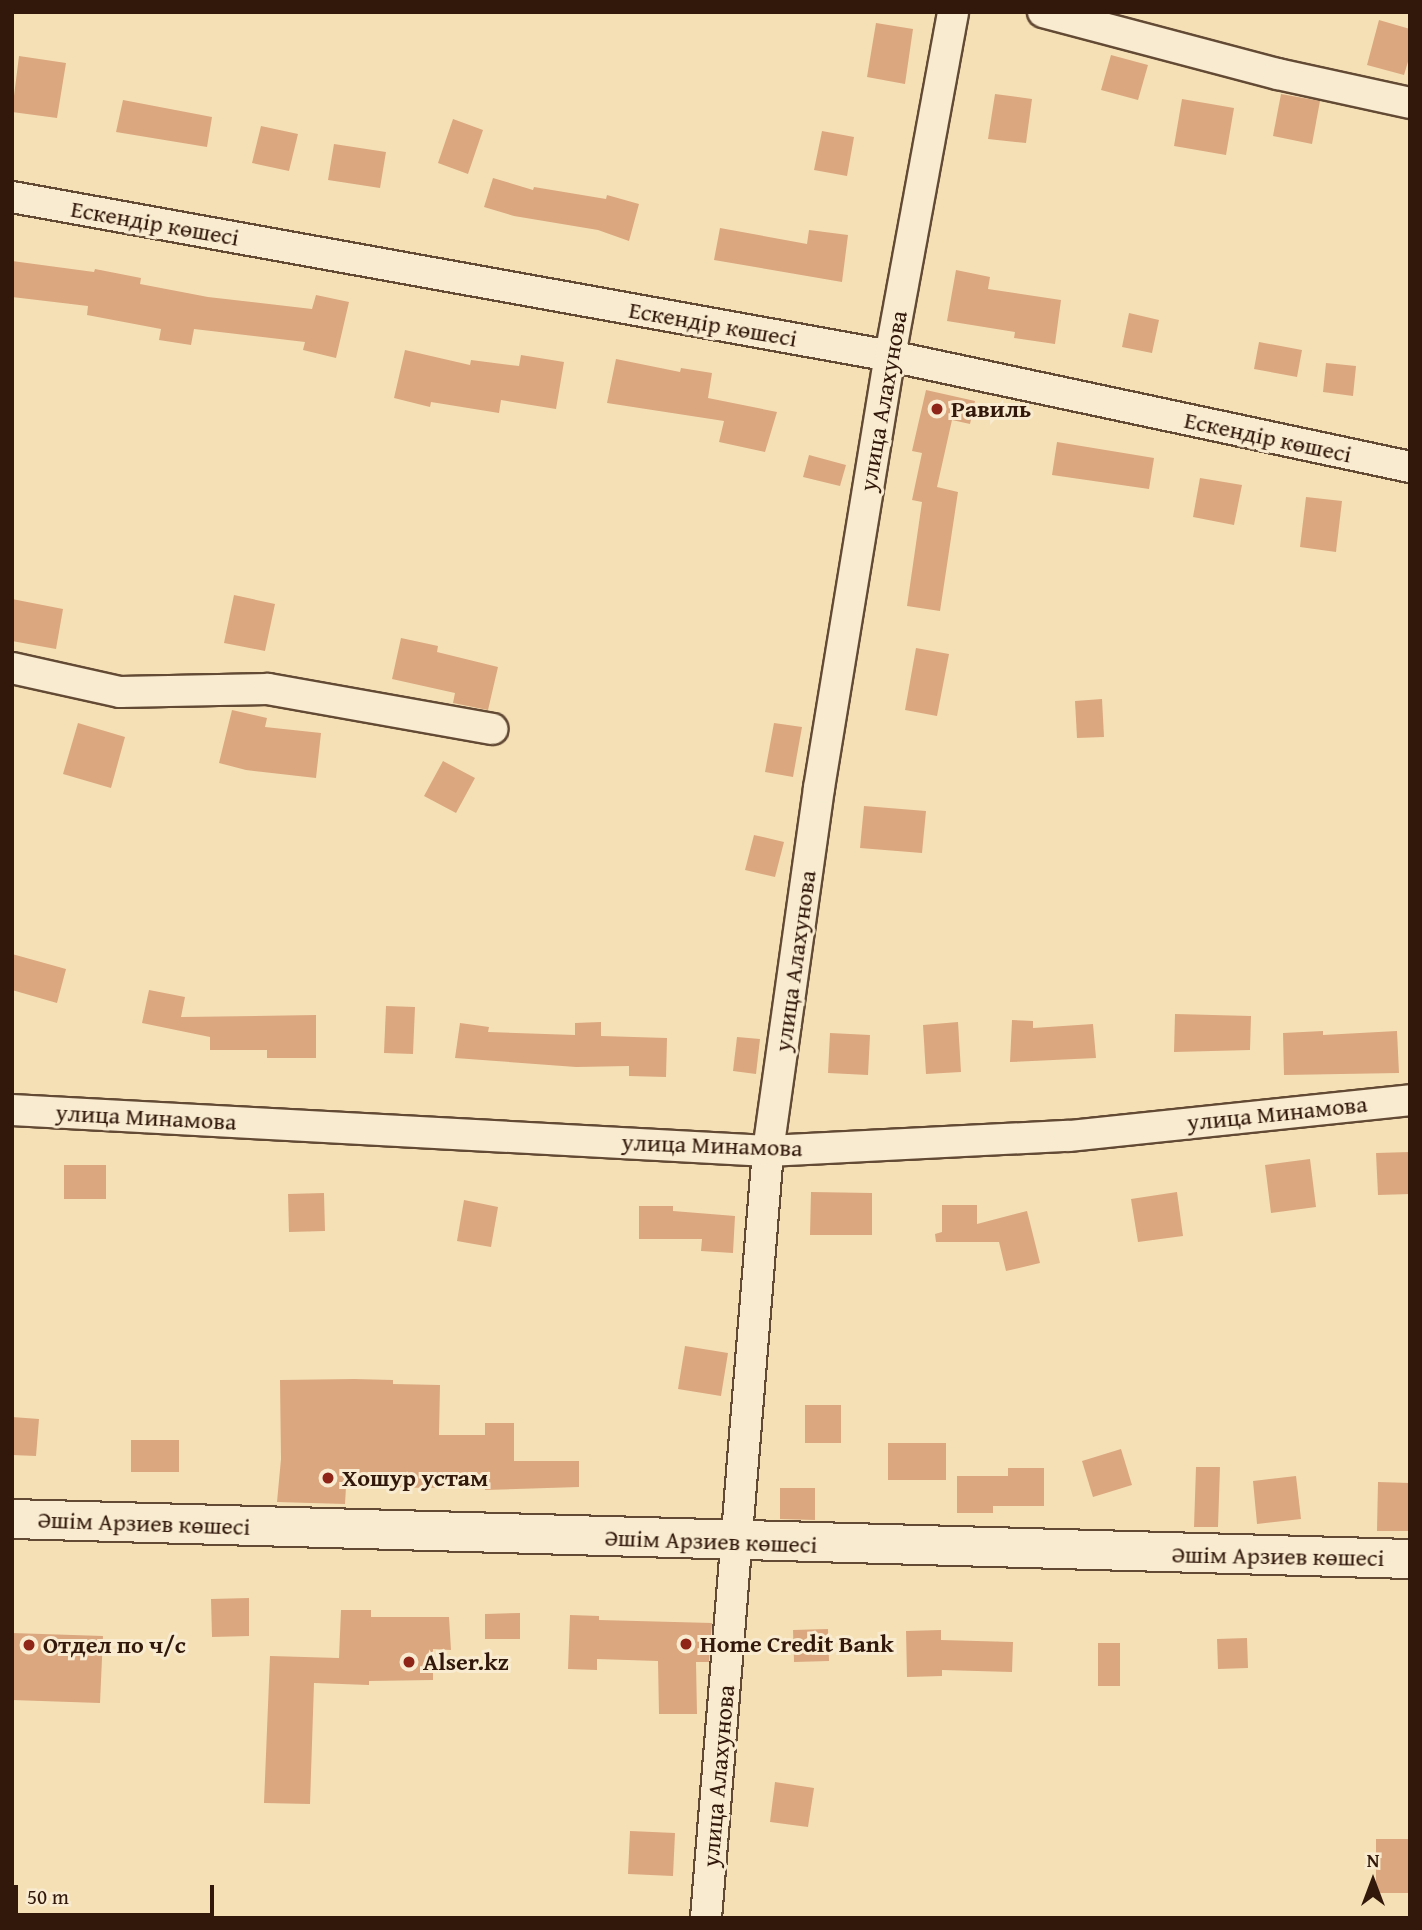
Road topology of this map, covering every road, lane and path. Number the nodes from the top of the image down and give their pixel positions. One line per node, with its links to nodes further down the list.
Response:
1 (953, 12): 5 (street, улица Алахунова)
2 (1043, 12): 3 (street)
3 (1410, 103)
4 (12, 197): 5 (street, Ескендір көшесі)
5 (890, 356): 6 (street, Ескендір көшесі); 11 (street, улица Алахунова)
6 (1410, 467)
7 (12, 668): 8 (street)
8 (492, 729)
9 (1410, 1100): 11 (street, улица Минамова)
10 (12, 1110): 11 (street, улица Минамова)
11 (768, 1151): 13 (street, улица Алахунова)
12 (12, 1519): 13 (main road, Әшім Арзиев көшесі)
13 (737, 1542): 14 (main road, Әшім Арзиев көшесі); 15 (street, улица Алахунова)
14 (1410, 1559)
15 (706, 1918)

